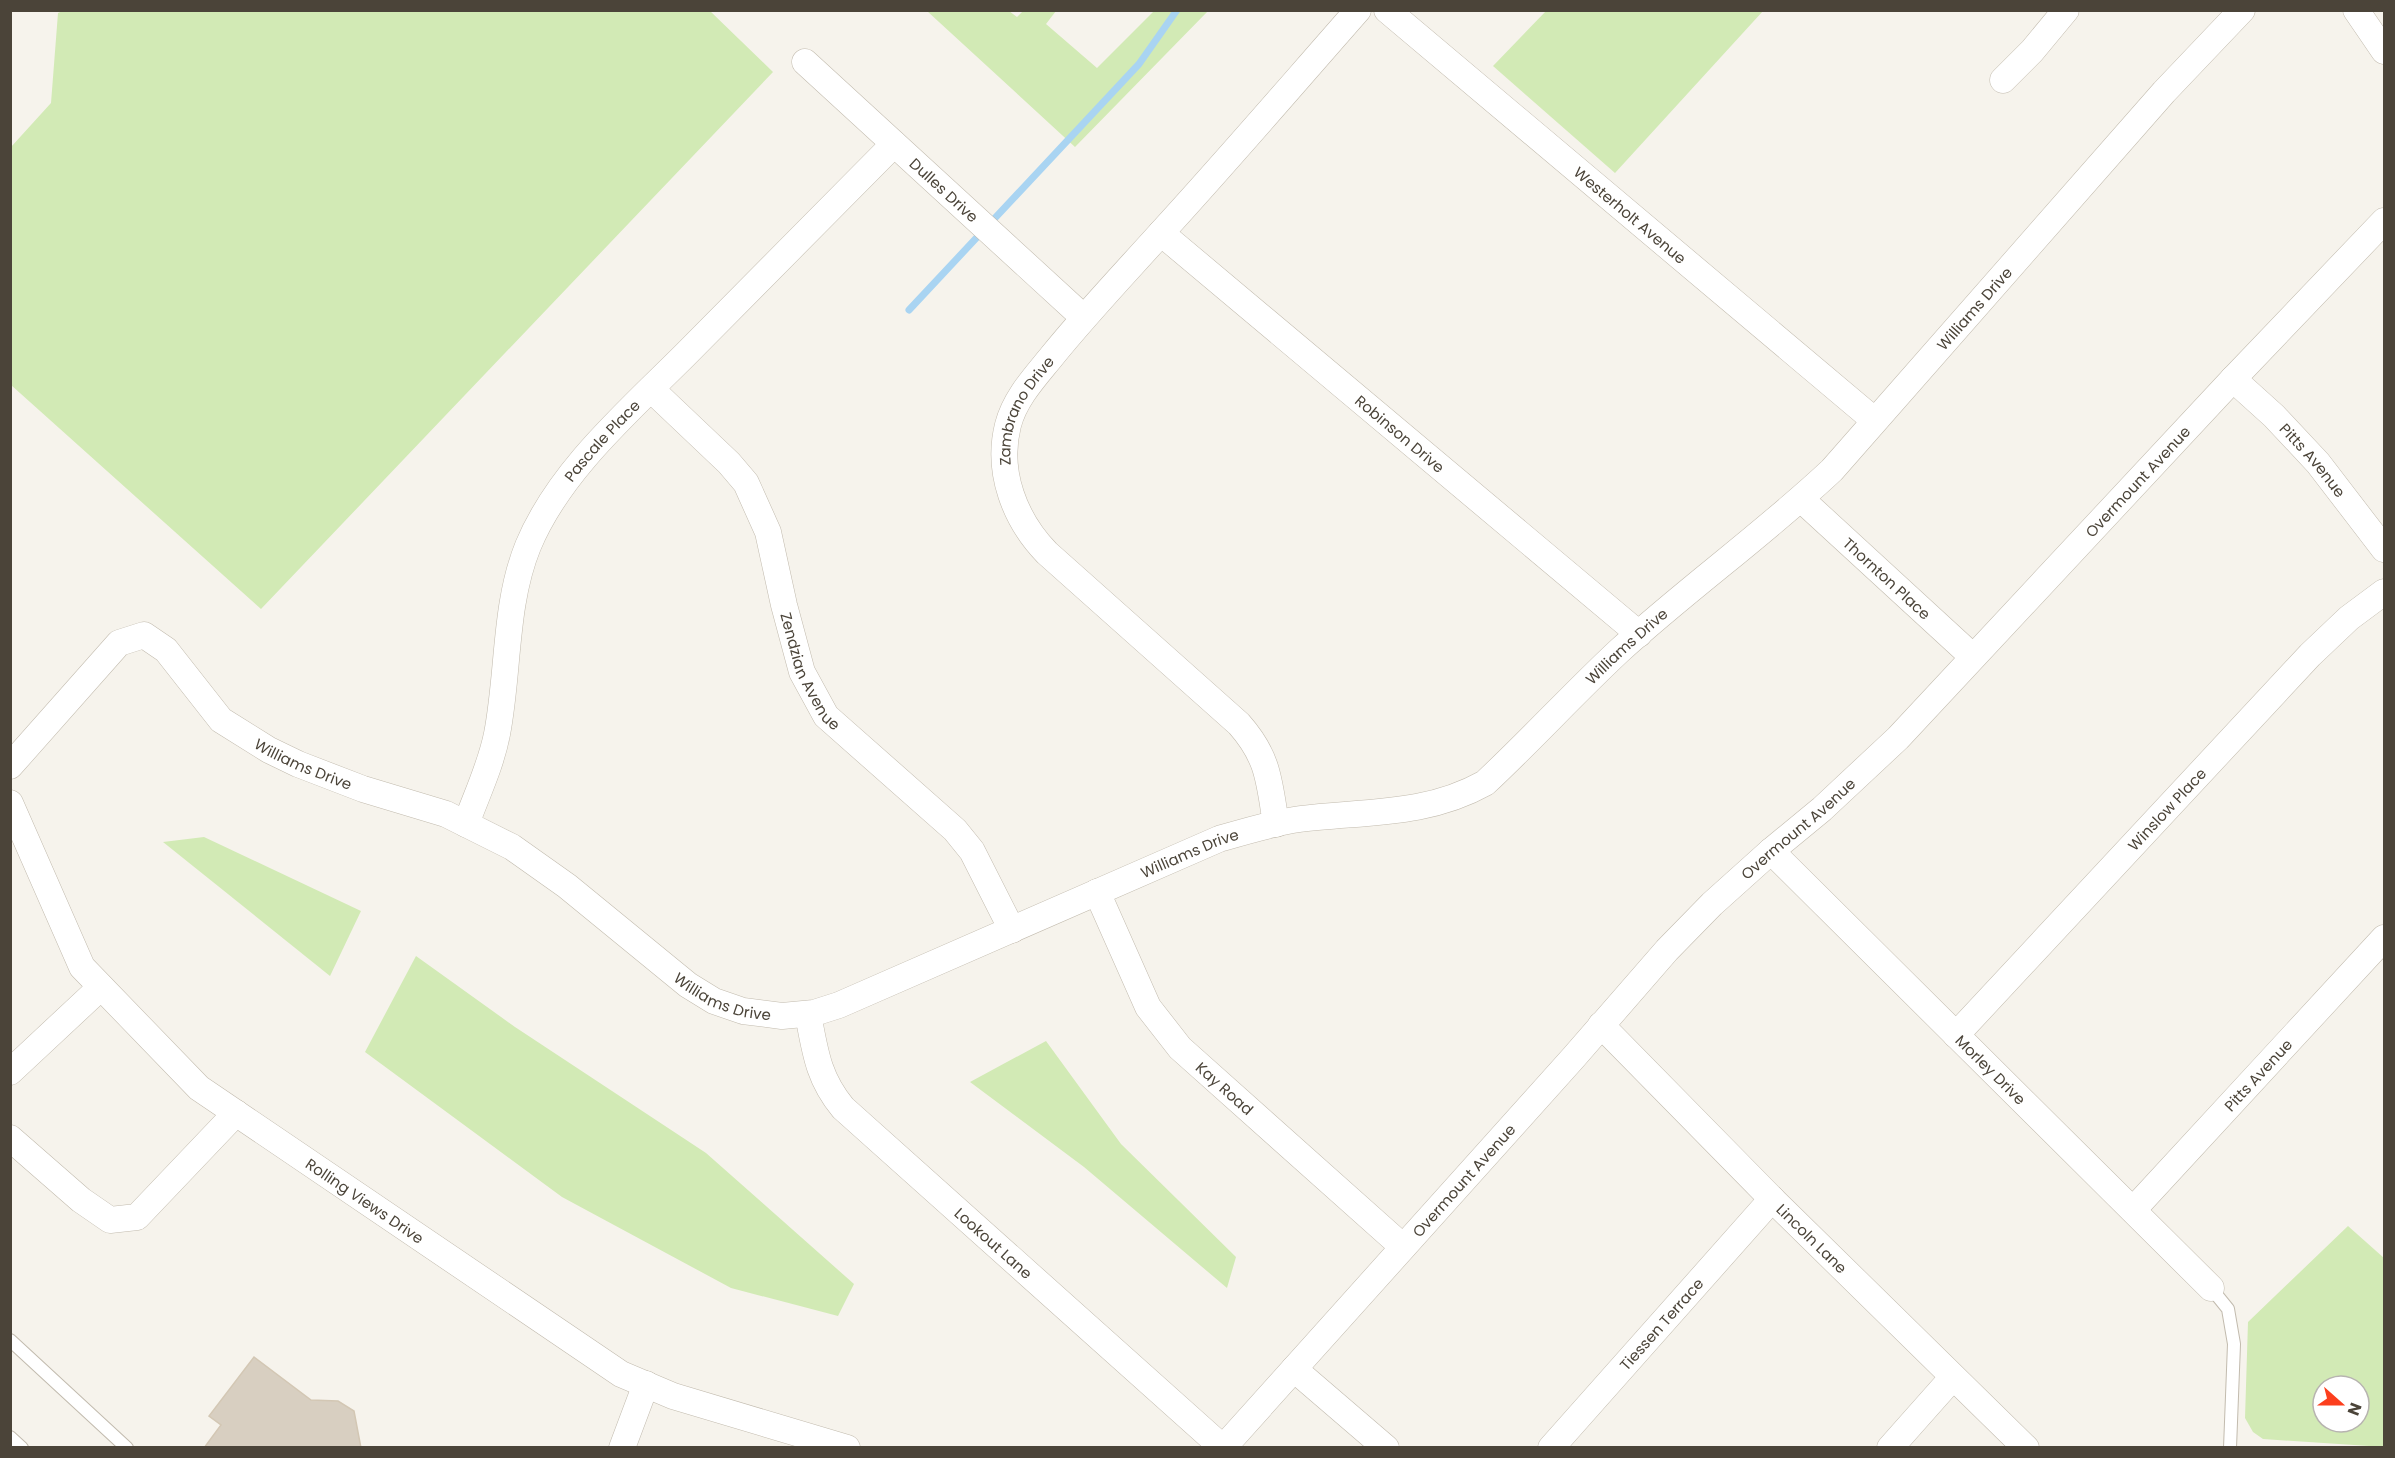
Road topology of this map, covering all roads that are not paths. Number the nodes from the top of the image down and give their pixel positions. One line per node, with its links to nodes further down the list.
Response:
1 (1358, 10): 11 (street, Zambrano Drive)
2 (1387, 10): 15 (street, Westerholt Avenue)
3 (2066, 10): 8 (street)
4 (2242, 10): 15 (street, Williams Drive)
5 (2356, 10): 6 (street)
6 (2385, 51)
7 (805, 62): 9 (street, Dulles Drive)
8 (2003, 80)
9 (894, 144): 12 (street, Dulles Drive); 14 (street, Pascale Place)
10 (2385, 221): 13 (street, Overmount Avenue)
11 (1161, 232): 12 (street, Zambrano Drive); 19 (street, Robinson Drive)
12 (1083, 317): 24 (street, Zambrano Drive)
13 (2233, 379): 17 (street, Pitts Avenue); 20 (street, Overmount Avenue)
14 (651, 389): 23 (street, Pascale Place); 27 (street, Zendzian Avenue)
15 (1874, 420): 16 (street, Williams Drive)
16 (1801, 499): 19 (street, Williams Drive); 20 (street, Thornton Place)
17 (2385, 549)
18 (2385, 592): 32 (street, Winslow Place)
19 (1639, 634): 24 (street, Williams Drive)
20 (1973, 657): 25 (street, Overmount Avenue)
21 (10, 766): 23 (street, Williams Drive)
22 (10, 803): 29 (street, Rolling Views Drive)
23 (466, 824): 30 (street, Williams Drive)
24 (1276, 824): 26 (street, Williams Drive)
25 (1771, 851): 31 (street, Overmount Avenue); 32 (street, Morley Drive)
26 (1097, 892): 27 (street, Williams Drive); 38 (street, Kay Road)
27 (1012, 930): 30 (street, Williams Drive)
28 (2385, 938): 37 (street, Pitts Avenue)
29 (101, 987): 33 (street); 34 (street, Rolling Views Drive)
30 (808, 1014): 49 (street, Lookout Lane)
31 (1601, 1025): 36 (street, Lincoln Lane); 38 (street, Overmount Avenue)
32 (1956, 1035): 37 (street, Morley Drive)
33 (10, 1072)
34 (236, 1113): 35 (street); 43 (street, Rolling Views Drive)
35 (10, 1138)
36 (1772, 1199): 42 (street, Lincoln Lane); 51 (street, Tiessen Terrace)
37 (2133, 1210): 39 (street, Morley Drive)
38 (1403, 1247): 41 (street, Overmount Avenue)
39 (2211, 1288): 54 (lane)
40 (10, 1340): 46 (lane)
41 (1294, 1369): 49 (street, Overmount Avenue); 50 (street)
42 (1953, 1377): 52 (street); 53 (street, Lincoln Lane)
43 (646, 1384): 47 (street); 48 (street, Rolling Views Drive)
44 (10, 1437): 45 (lane)
45 (22, 1448)
46 (127, 1448)
47 (622, 1448)
48 (847, 1448)
49 (1223, 1448)
50 (1386, 1448)
51 (1551, 1448)
52 (1890, 1448)
53 (2026, 1448)
54 (2230, 1448)

